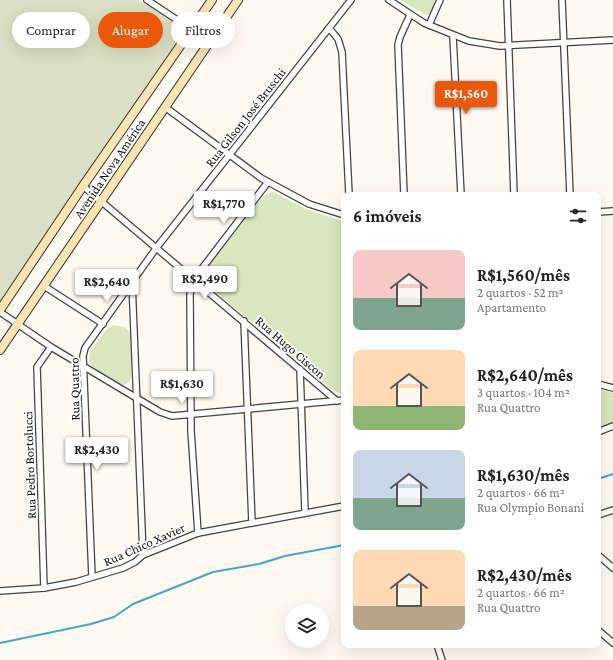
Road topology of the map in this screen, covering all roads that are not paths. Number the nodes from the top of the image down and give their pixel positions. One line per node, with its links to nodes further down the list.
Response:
1 (147, 0): 11 (street)
2 (212, 0): 9 (street, Avenida Nova América)
3 (238, 0): 10 (street, Avenida Nova América)
4 (351, 0): 14 (street, Rua Gilson José Bruschi)
5 (389, 0): 12 (street)
6 (440, 0): 13 (street)
7 (507, 0): 18 (street)
8 (562, 0): 17 (street)
9 (204, 12)
10 (230, 12)
11 (171, 15)
12 (410, 15): 13 (street); 26 (street)
13 (429, 25): 15 (street)
14 (329, 28): 22 (street, Rua Gilson José Bruschi); 25 (street)
15 (453, 36): 18 (street); 27 (street)
16 (613, 40): 17 (street)
17 (564, 42): 18 (street); 29 (street)
18 (508, 45): 28 (street)
19 (179, 48): 24 (street, Avenida Nova América)
20 (204, 48): 21 (street, Avenida Nova América)
21 (165, 107): 22 (street); 30 (street, Avenida Nova América)
22 (230, 154): 23 (street); 34 (street, Rua Gilson José Bruschi)
23 (268, 182): 33 (street); 35 (street)
24 (83, 186): 30 (street, Rua Hugo Ciscon); 38 (street, Avenida Nova América)
25 (349, 192)
26 (404, 192)
27 (461, 192)
28 (514, 192)
29 (570, 192)
30 (102, 201): 34 (street, Rua Hugo Ciscon); 37 (street, Avenida Nova América)
31 (613, 211): 32 (street)
32 (601, 212)
33 (341, 214)
34 (157, 247): 35 (street, Rua Hugo Ciscon); 36 (street, Rua Quattro)
35 (194, 279): 39 (street, Rua Hugo Ciscon); 53 (street)
36 (132, 282): 41 (street, Rua Quattro); 48 (street)
37 (44, 286): 40 (street, Avenida Nova América); 41 (street)
38 (0, 311): 40 (street)
39 (244, 321): 45 (street, Rua Hugo Ciscon); 52 (street)
40 (18, 324): 42 (street); 43 (street, Avenida Nova América)
41 (103, 324): 44 (street, Rua Quattro)
42 (51, 347): 44 (street); 66 (street, Rua Pedro Bortolucci)
43 (0, 350)
44 (84, 366): 48 (street); 65 (street, Rua Quattro)
45 (300, 369): 50 (street, Rua Hugo Ciscon); 51 (street)
46 (601, 385): 47 (street)
47 (613, 388)
48 (136, 398): 53 (street); 62 (street)
49 (341, 400): 50 (street)
50 (337, 401): 51 (street)
51 (302, 404): 52 (street); 58 (street)
52 (246, 409): 53 (street); 60 (street)
53 (191, 415): 61 (street)
54 (613, 426): 55 (street)
55 (601, 431)
56 (341, 506): 58 (street, Rua Chico Xavier)
57 (613, 510): 59 (street)
58 (305, 512): 60 (street, Rua Chico Xavier)
59 (601, 515)
60 (252, 523): 61 (street, Rua Chico Xavier)
61 (198, 533): 62 (street, Rua Chico Xavier)
62 (143, 554): 65 (street, Rua Chico Xavier)
63 (601, 558): 64 (street)
64 (613, 568)
65 (92, 577): 66 (street, Rua Chico Xavier)
66 (44, 588): 67 (street, Rua Chico Xavier)
67 (0, 591)
68 (601, 633): 69 (street)
69 (613, 643)
70 (438, 648): 71 (street)
71 (442, 660)

